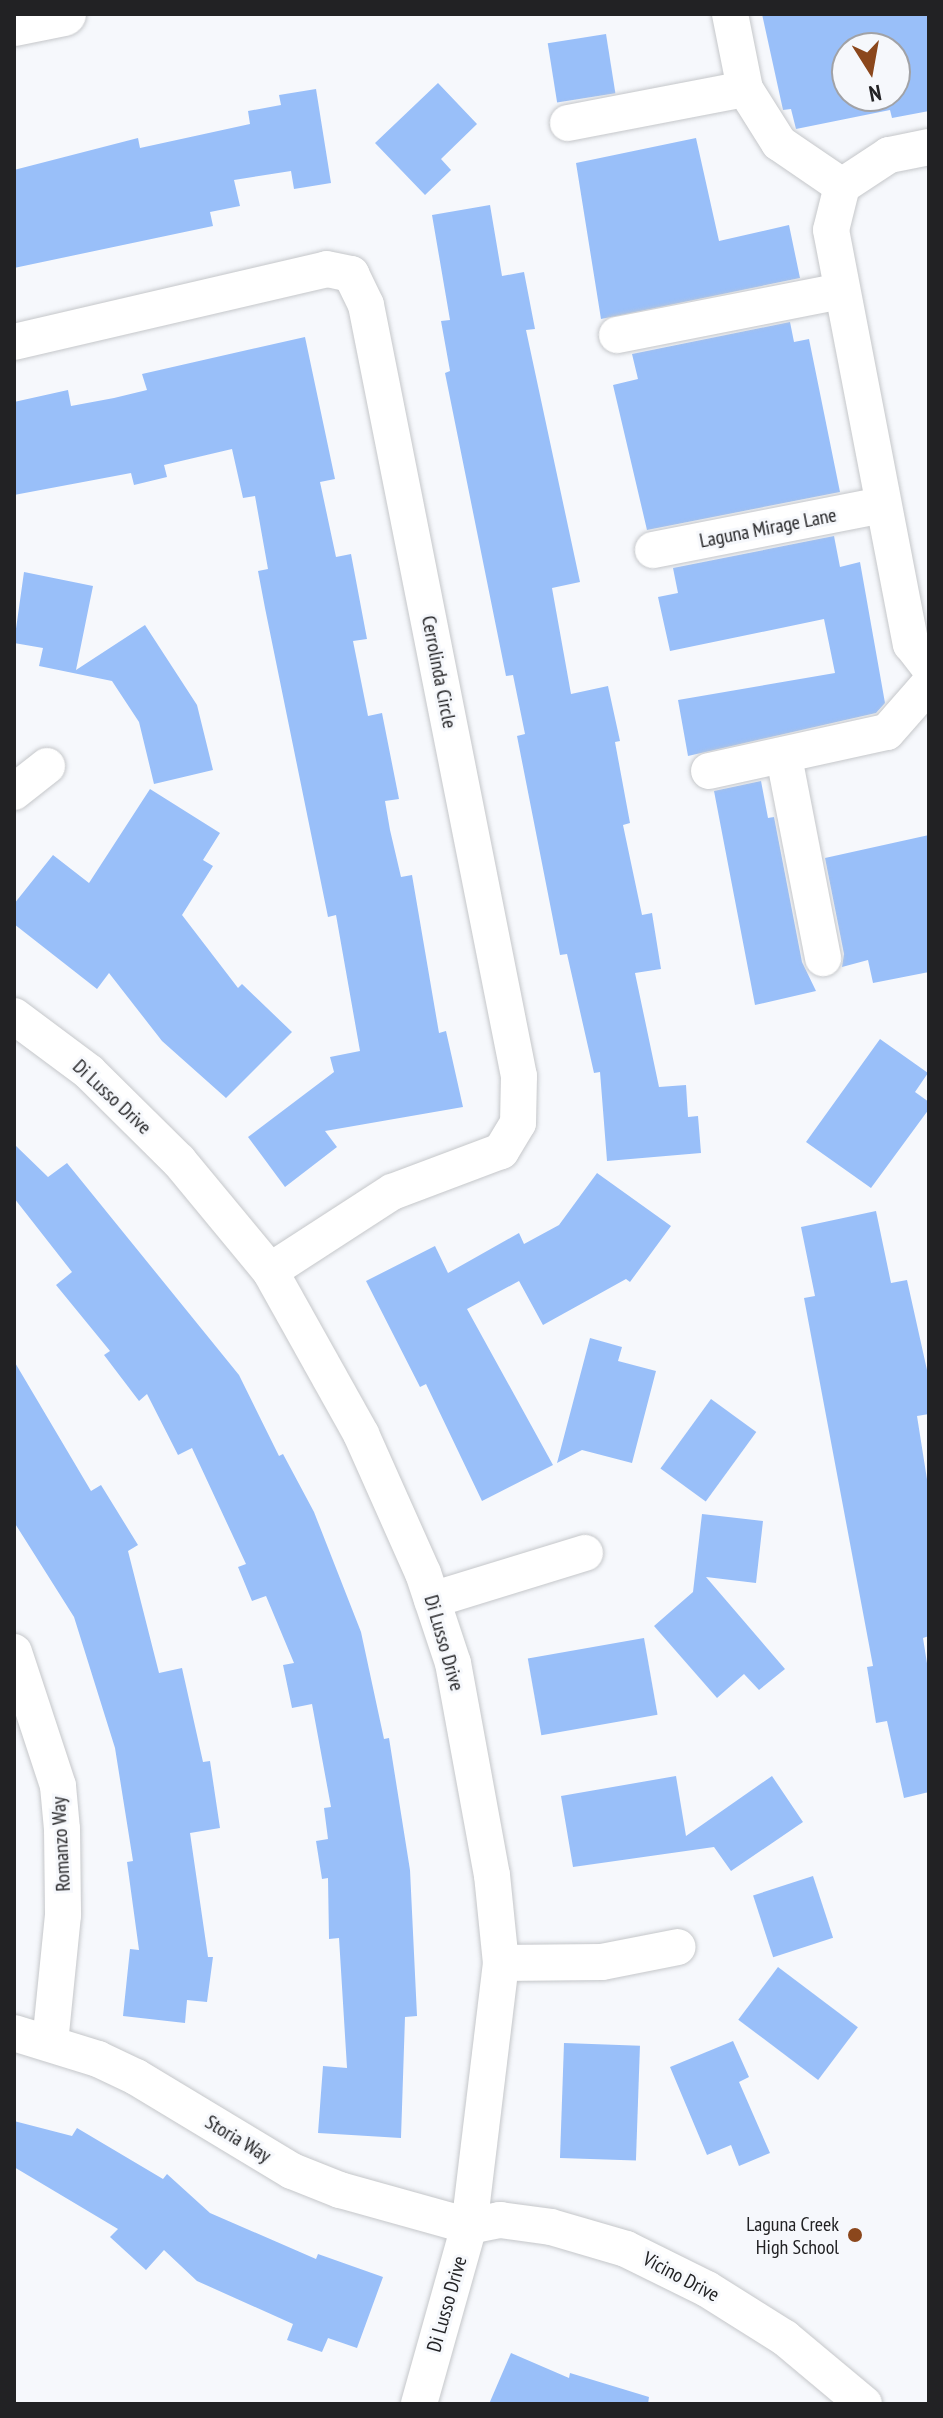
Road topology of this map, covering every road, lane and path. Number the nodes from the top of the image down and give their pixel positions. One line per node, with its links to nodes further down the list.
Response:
1 (64, 14): 3 (main road)
2 (730, 14): 4 (street)
3 (14, 24)
4 (745, 89): 5 (street); 7 (street)
5 (568, 123)
6 (929, 147): 7 (street)
7 (842, 186): 8 (street)
8 (841, 291): 9 (street); 11 (street)
9 (617, 335)
10 (14, 342): 21 (street, Cerrolinda Circle)
11 (883, 505): 12 (street, Laguna Mirage Lane); 13 (street)
12 (653, 550)
13 (929, 667)
14 (929, 684): 15 (street)
15 (784, 757): 17 (street); 19 (street)
16 (47, 766): 18 (street)
17 (709, 771)
18 (14, 792)
19 (823, 958)
20 (14, 1016): 21 (street, Di Lusso Drive)
21 (270, 1271): 23 (street, Di Lusso Drive)
22 (585, 1553): 23 (street)
23 (432, 1600): 26 (street, Di Lusso Drive)
24 (14, 1652): 28 (street, Romanzo Way)
25 (678, 1947): 26 (street)
26 (501, 1963): 29 (street, Di Lusso Drive)
27 (14, 2033): 28 (street, Storia Way)
28 (50, 2042): 29 (street, Storia Way)
29 (469, 2226): 30 (street, Di Lusso Drive); 31 (street, Vicino Drive)
30 (419, 2404)
31 (864, 2404)

